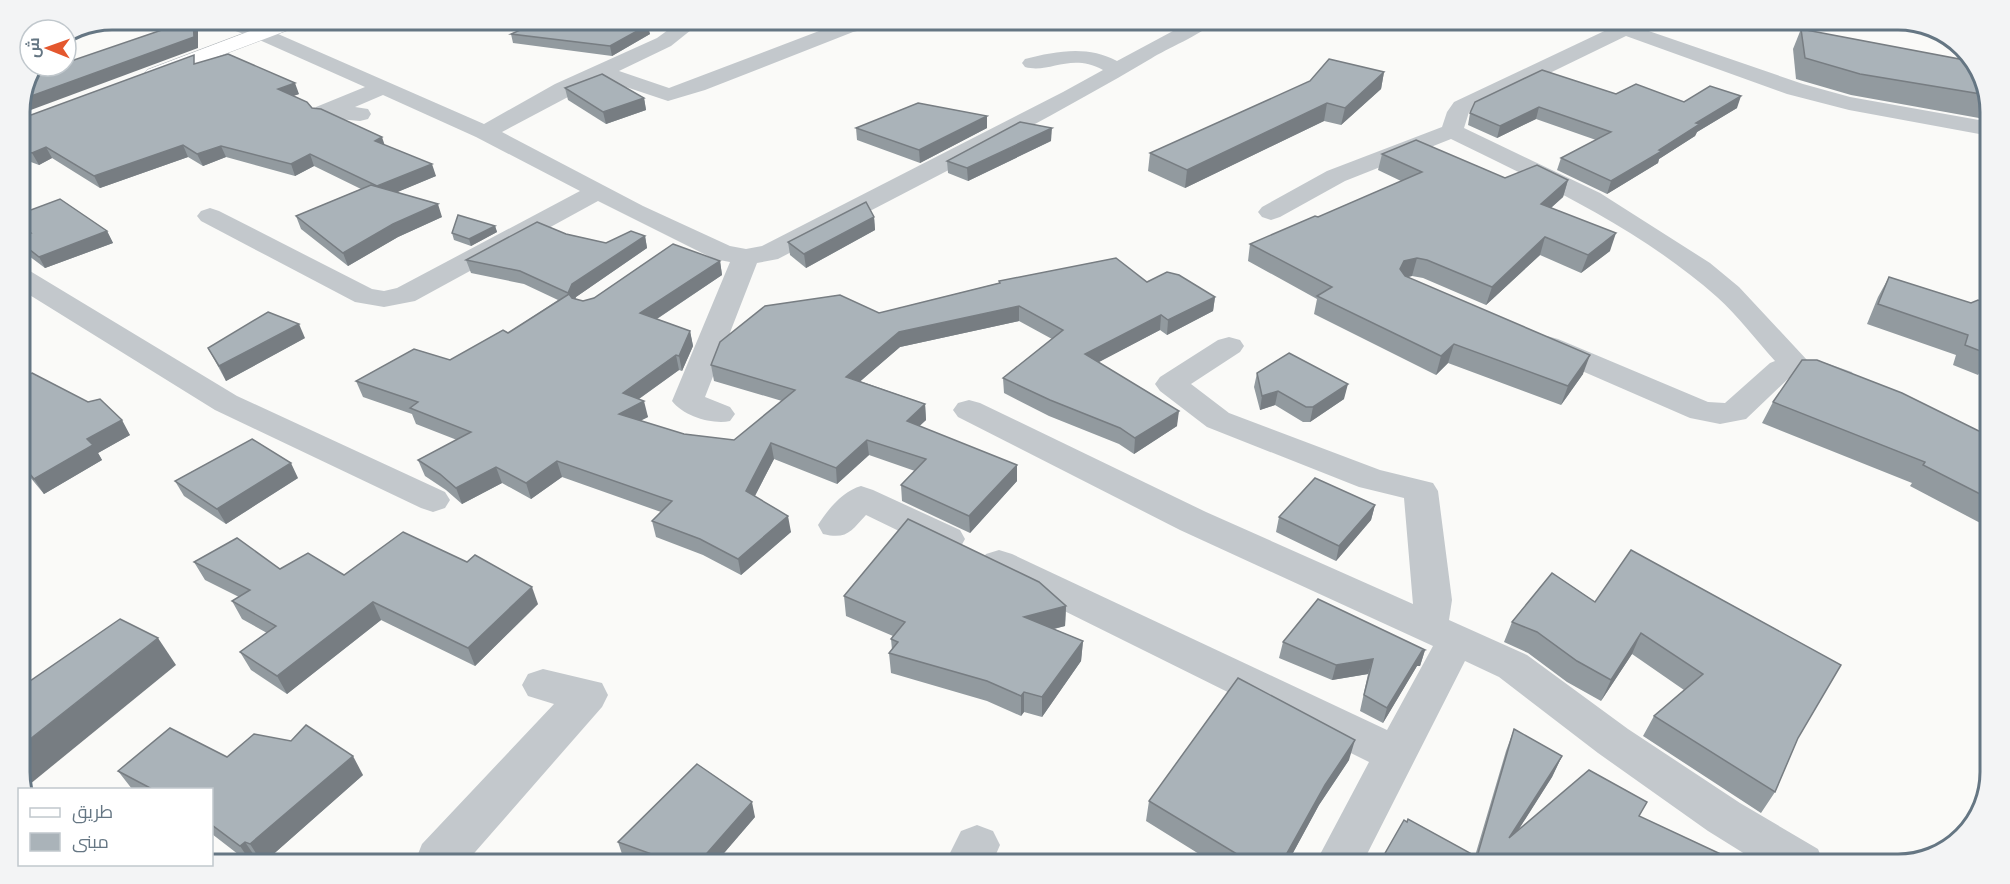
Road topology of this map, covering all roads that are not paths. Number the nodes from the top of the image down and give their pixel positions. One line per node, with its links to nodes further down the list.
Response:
1 (251, 30): 8 (street)
2 (272, 30): 8 (main road)
3 (680, 30): 11 (street)
4 (839, 30): 11 (street)
5 (1190, 30): 10 (street)
6 (1622, 30): 16 (street)
7 (1636, 30): 15 (street)
8 (262, 34): 12 (main road); 13 (street)
9 (1032, 63): 10 (street)
10 (1117, 70): 21 (street)
11 (600, 71): 17 (street)
12 (133, 82)
13 (385, 87): 14 (street); 17 (street)
14 (360, 114)
15 (1980, 127)
16 (1452, 131): 19 (street); 25 (street)
17 (484, 132): 18 (street)
18 (599, 191): 20 (street); 21 (street)
19 (1271, 212)
20 (210, 216)
21 (746, 258): 28 (street)
22 (30, 283): 29 (street)
23 (1519, 333): 25 (street)
24 (1229, 345): 31 (street)
25 (1797, 367): 26 (street)
26 (1866, 389)
27 (969, 410): 31 (street)
28 (719, 414)
29 (433, 500)
30 (836, 525): 33 (street)
31 (1442, 635): 33 (street); 36 (street)
32 (543, 685): 34 (street)
33 (1397, 755): 35 (street)
34 (444, 854)
35 (1343, 854)
36 (1785, 854)

